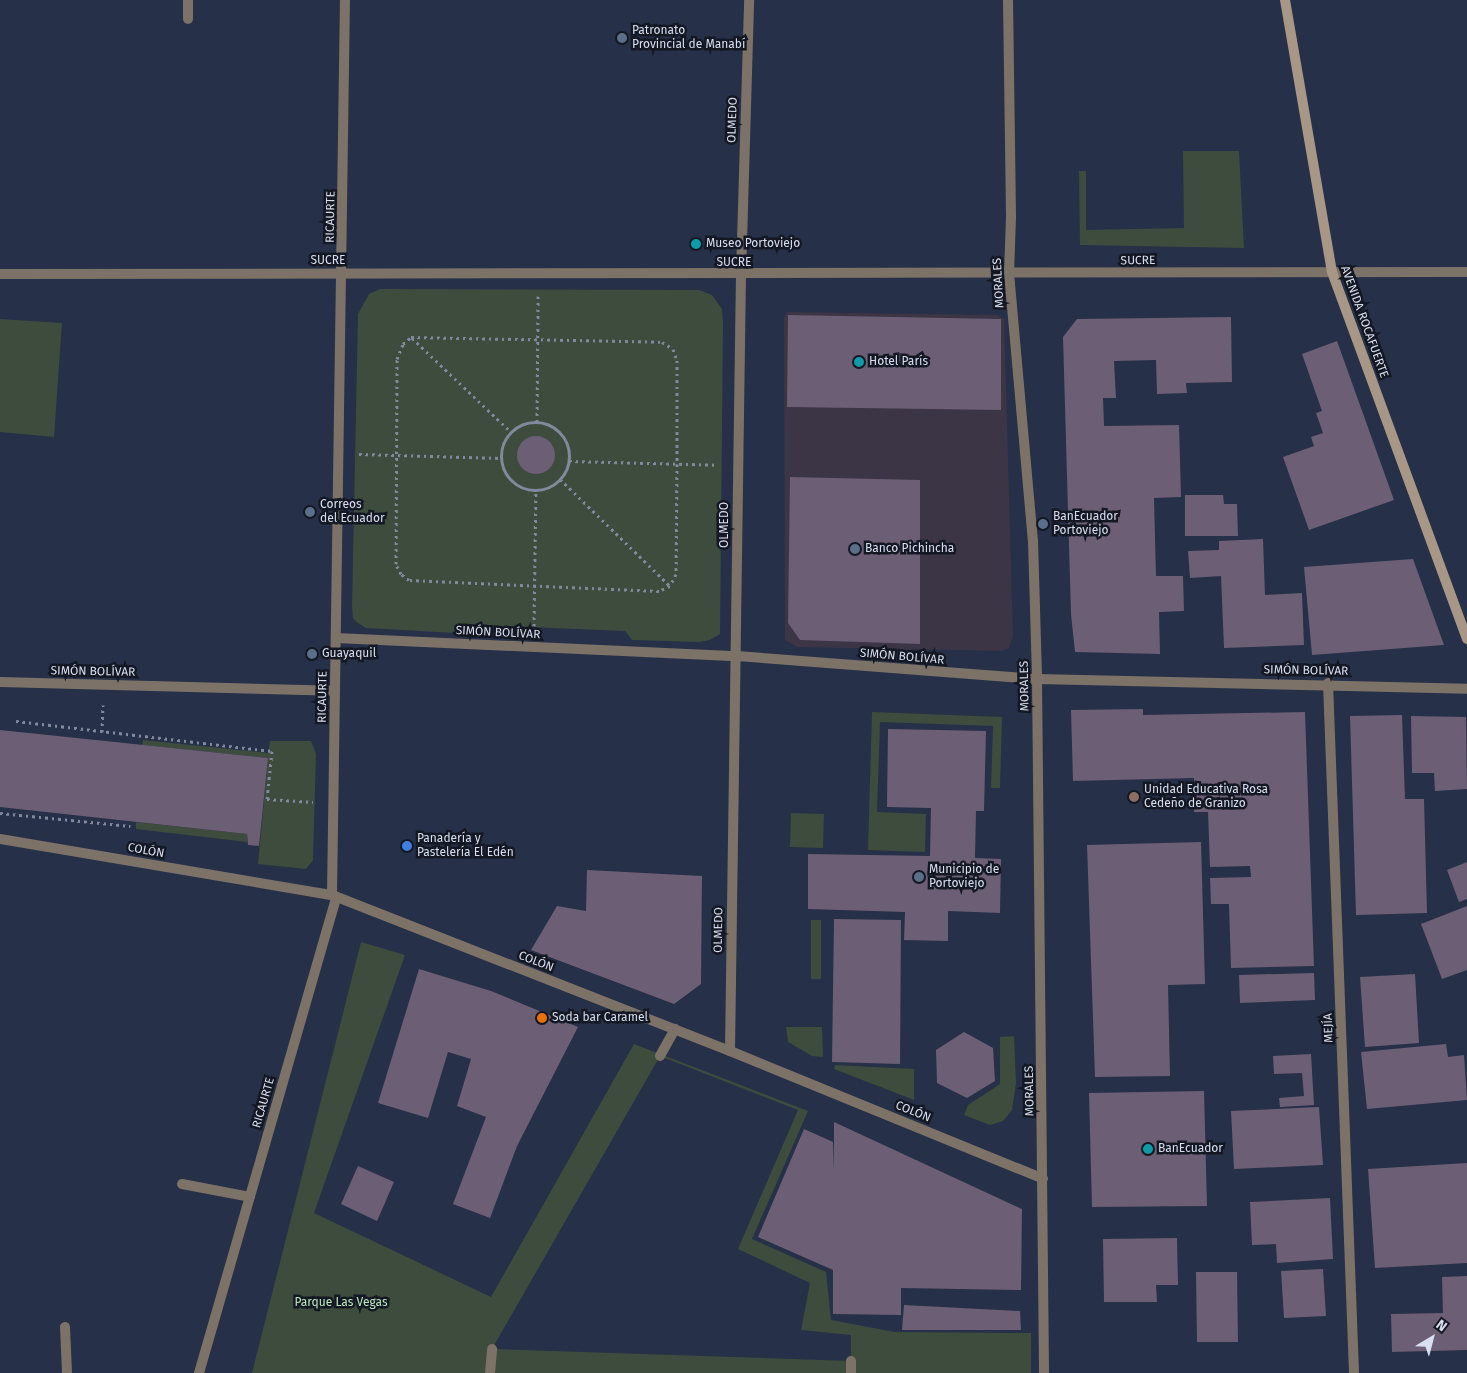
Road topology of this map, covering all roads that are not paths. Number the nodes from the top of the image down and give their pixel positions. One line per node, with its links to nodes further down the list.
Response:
1 (188, 0): 6 (street)
2 (345, 0): 9 (street, RICAURTE)
3 (749, 0): 12 (street, OLMEDO)
4 (1008, 0): 11 (street, MORALES)
5 (1285, 0): 7 (street, AVENIDA ROCAFUERTE)
6 (188, 19)
7 (1332, 272): 8 (street, SUCRE); 11 (street, SUCRE); 14 (street, AVENIDA ROCAFUERTE)
8 (1467, 272)
9 (343, 273): 10 (street, SUCRE); 12 (street, SUCRE); 13 (street, RICAURTE)
10 (0, 274)
11 (1009, 274): 12 (street, SUCRE); 16 (street, MORALES)
12 (740, 275): 15 (street, OLMEDO)
13 (336, 638): 15 (street, SIMÓN BOLÍVAR); 20 (street, RICAURTE)
14 (1467, 639)
15 (737, 656): 16 (street, SIMÓN BOLÍVAR); 24 (street, OLMEDO)
16 (1037, 679): 18 (street, SIMÓN BOLÍVAR); 26 (street, MORALES)
17 (0, 682): 20 (street, SIMÓN BOLÍVAR)
18 (1328, 683): 19 (street, SIMÓN BOLÍVAR); 37 (street, MEJÍA)
19 (1467, 689)
20 (335, 691): 22 (street, RICAURTE)
21 (0, 839): 22 (street, COLÓN)
22 (334, 896): 23 (street, COLÓN); 28 (street, RICAURTE)
23 (675, 1029): 24 (street, COLÓN); 25 (street)
24 (730, 1051): 26 (street, COLÓN)
25 (660, 1056)
26 (1043, 1179): 36 (street, MORALES)
27 (182, 1184): 28 (street)
28 (250, 1197): 33 (street, RICAURTE)
29 (65, 1327): 32 (street)
30 (492, 1349): 34 (street)
31 (851, 1362): 35 (street)
32 (67, 1373)
33 (199, 1373)
34 (490, 1373)
35 (851, 1373)
36 (1044, 1373)
37 (1354, 1373)

